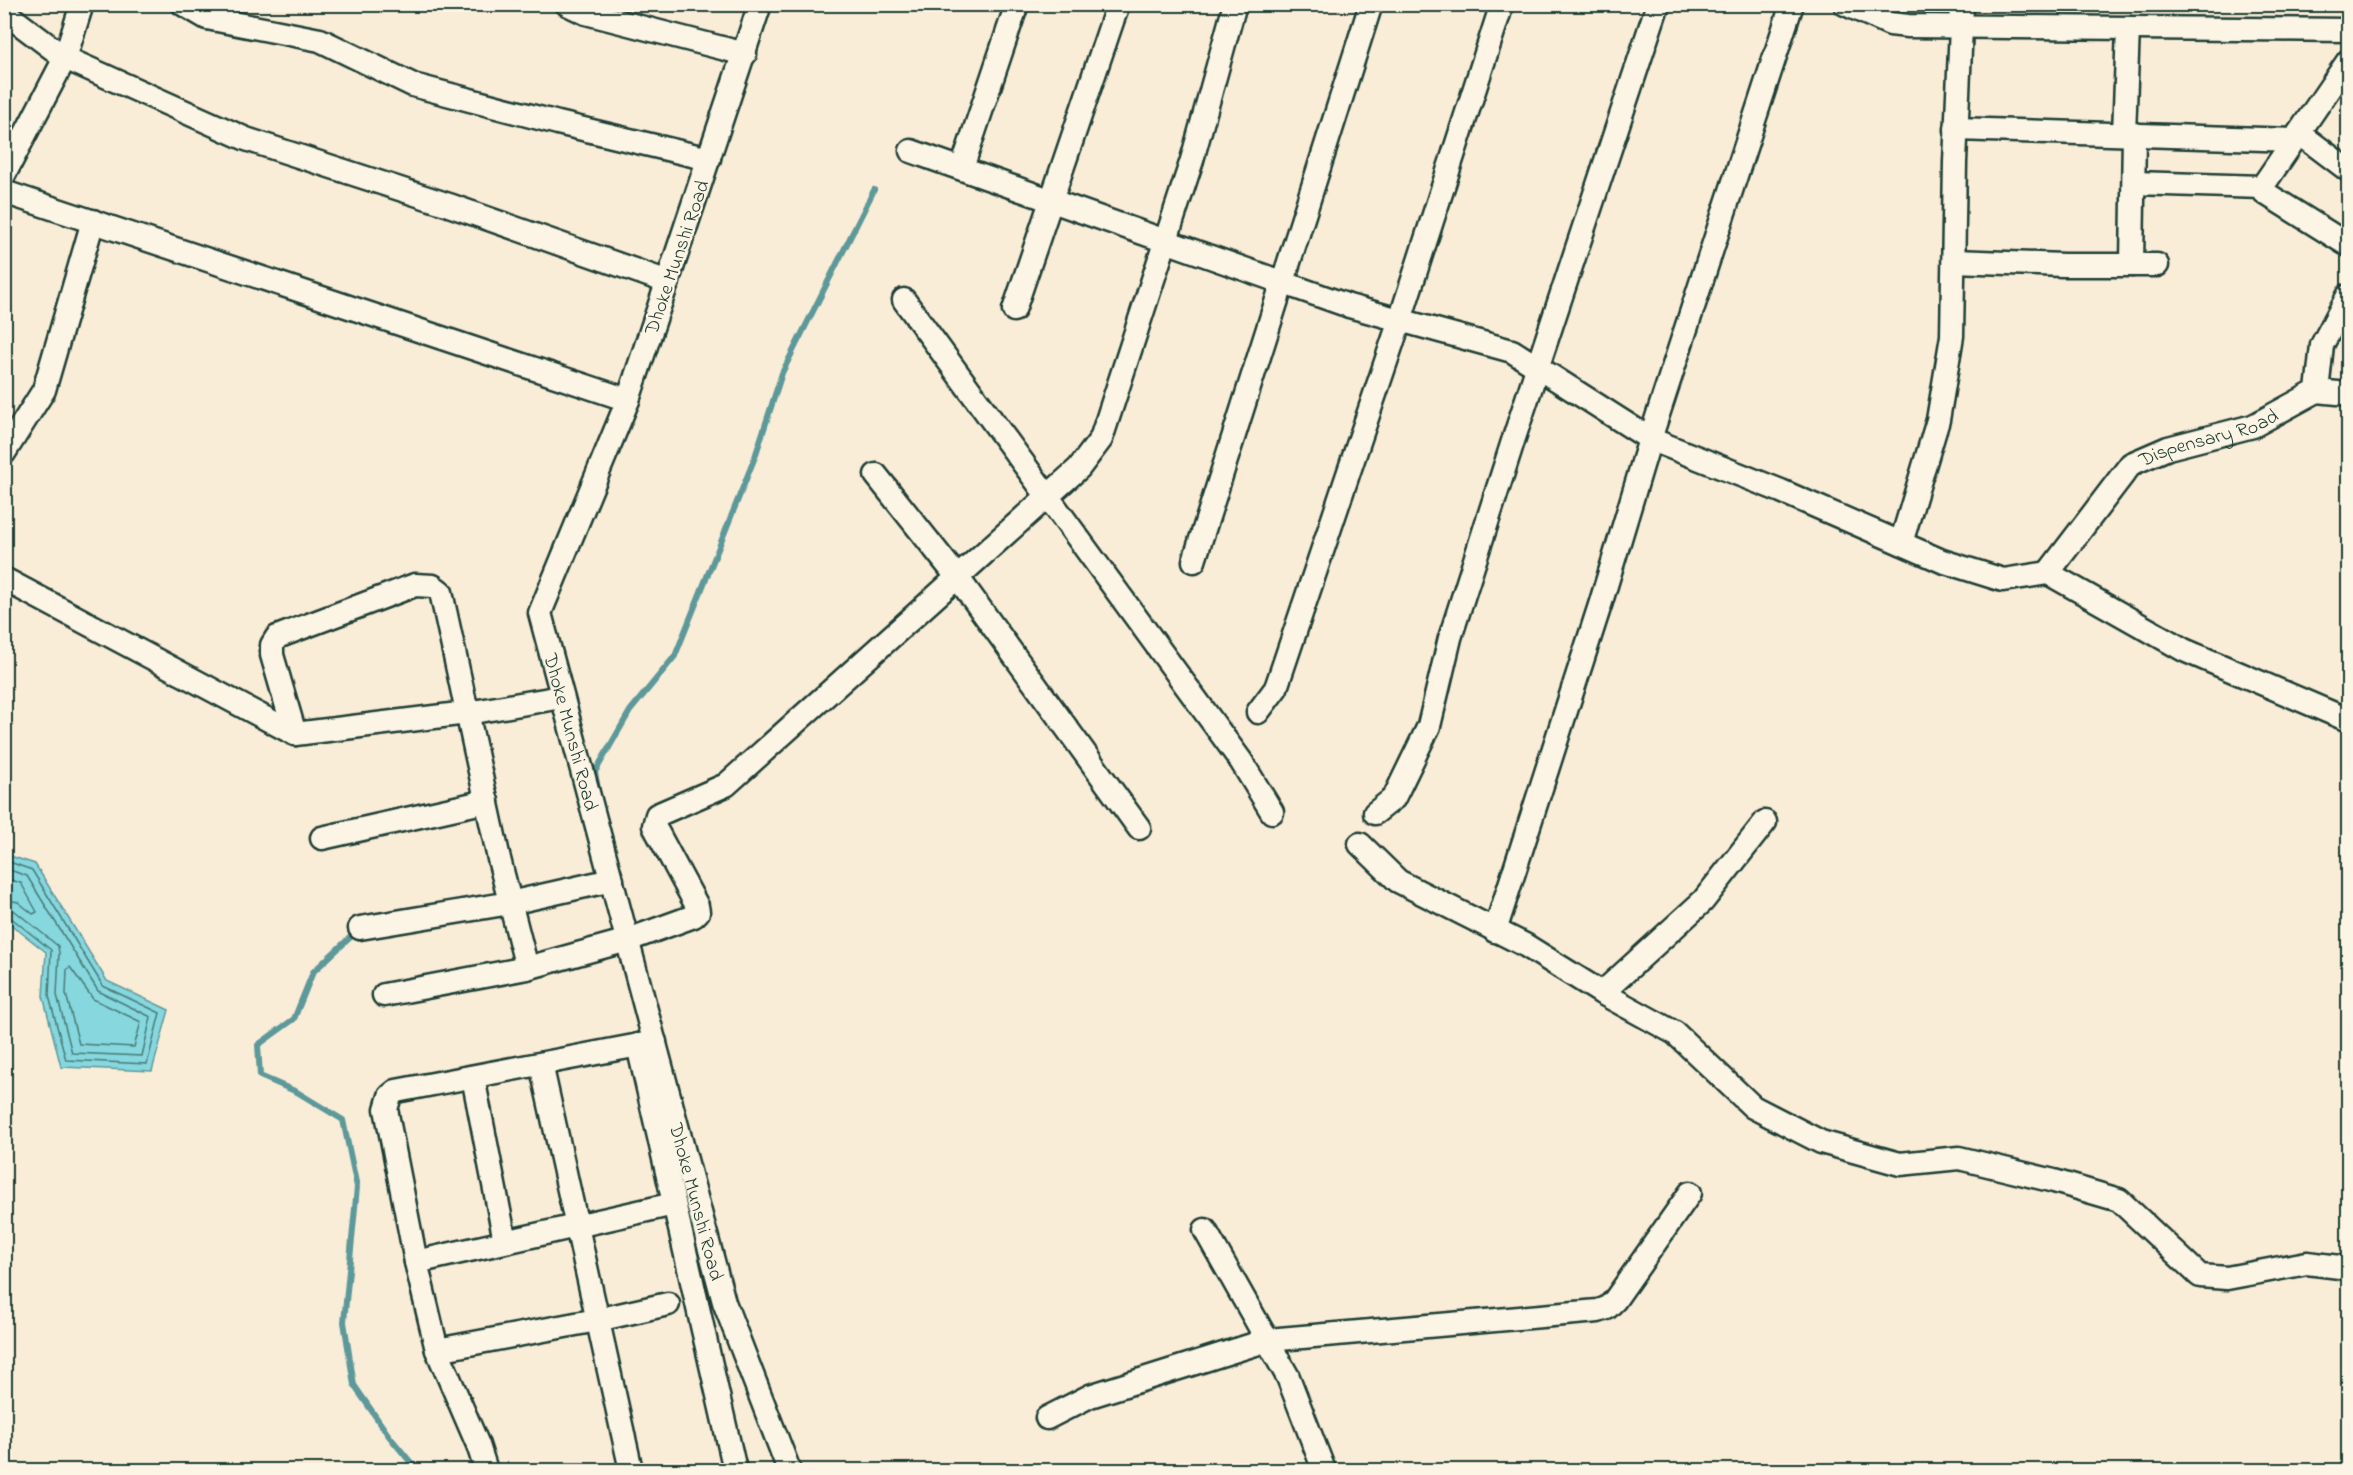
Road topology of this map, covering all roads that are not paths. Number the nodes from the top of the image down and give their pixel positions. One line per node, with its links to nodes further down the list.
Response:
1 (82, 4): 18 (street)
2 (183, 4): 24 (street)
3 (567, 4): 17 (street)
4 (760, 4): 17 (street, Dhoke Munshi Road)
5 (1017, 4): 25 (street)
6 (1118, 4): 31 (street)
7 (1235, 4): 33 (street)
8 (1371, 4): 39 (street)
9 (1502, 4): 43 (street)
10 (1658, 4): 44 (street)
11 (1792, 4): 48 (street)
12 (1845, 4): 14 (street)
13 (4, 12): 18 (street)
14 (1961, 16): 15 (street); 20 (street)
15 (2128, 28): 16 (street); 21 (street)
16 (2349, 30)
17 (745, 54): 24 (street, Dhoke Munshi Road)
18 (65, 58): 27 (street); 38 (street)
19 (2349, 61): 22 (street)
20 (1956, 129): 21 (street); 35 (street)
21 (2129, 134): 22 (street); 28 (street)
22 (2296, 136): 26 (street); 29 (street)
23 (911, 151): 25 (street)
24 (709, 159): 38 (street, Dhoke Munshi Road)
25 (962, 168): 31 (street)
26 (2349, 170)
27 (4, 175)
28 (2134, 183): 29 (street); 36 (street)
29 (2262, 187): 34 (street)
30 (4, 192): 32 (street)
31 (1052, 200): 33 (street); 42 (street)
32 (93, 221): 47 (street); 49 (street)
33 (1166, 241): 39 (street); 51 (street)
34 (2349, 245)
35 (1954, 261): 36 (street); 52 (street)
36 (2132, 265): 37 (street)
37 (2157, 265)
38 (668, 282): 47 (street, Dhoke Munshi Road)
39 (1283, 282): 43 (street); 53 (street)
40 (2349, 297): 45 (street)
41 (904, 300): 51 (street)
42 (1014, 310)
43 (1400, 320): 44 (street); 58 (street)
44 (1537, 367): 48 (street); 64 (street)
45 (2317, 391): 46 (street); 54 (street, Dispensary Road)
46 (2349, 394)
47 (628, 400): 57 (street, Dhoke Munshi Road)
48 (1650, 439): 52 (street); 72 (street)
49 (4, 453)
50 (876, 475): 55 (street)
51 (1048, 498): 55 (street); 63 (street)
52 (1901, 543): 54 (street)
53 (1194, 561)
54 (2048, 573): 60 (street)
55 (958, 578): 66 (street); 73 (street)
56 (4, 579): 61 (street)
57 (562, 697): 59 (street); 69 (street, Dhoke Munshi Road)
58 (1258, 712)
59 (467, 713): 61 (street); 61 (street); 62 (street)
60 (2349, 720)
61 (296, 734)
62 (487, 801): 67 (street); 70 (street)
63 (1272, 812)
64 (1375, 813)
65 (1765, 822): 75 (street)
66 (1139, 828)
67 (322, 838)
68 (1360, 844): 72 (street)
69 (612, 880): 70 (street); 73 (street, Dhoke Munshi Road)
70 (510, 903): 71 (street); 74 (street)
71 (360, 928)
72 (1495, 931): 75 (street)
73 (628, 940): 74 (street); 77 (street, Dhoke Munshi Road)
74 (527, 968): 76 (street)
75 (1602, 993): 86 (street)
76 (384, 995)
77 (647, 1044): 78 (street); 81 (street); 95 (street, Dhoke Munshi Road)
78 (541, 1064): 79 (street); 82 (street)
79 (473, 1077): 84 (street); 85 (street)
80 (1690, 1193): 89 (street)
81 (674, 1204): 82 (street); 94 (street)
82 (575, 1224): 84 (street); 88 (street)
83 (1205, 1230): 89 (street)
84 (505, 1241): 85 (street)
85 (416, 1262): 90 (street)
86 (2349, 1268)
87 (668, 1304): 88 (street)
88 (597, 1320): 90 (street); 93 (street)
89 (1268, 1340): 91 (street); 96 (street)
90 (437, 1350): 92 (street)
91 (1047, 1418)
92 (486, 1470)
93 (631, 1470)
94 (735, 1470)
95 (789, 1470)
96 (1324, 1470)

